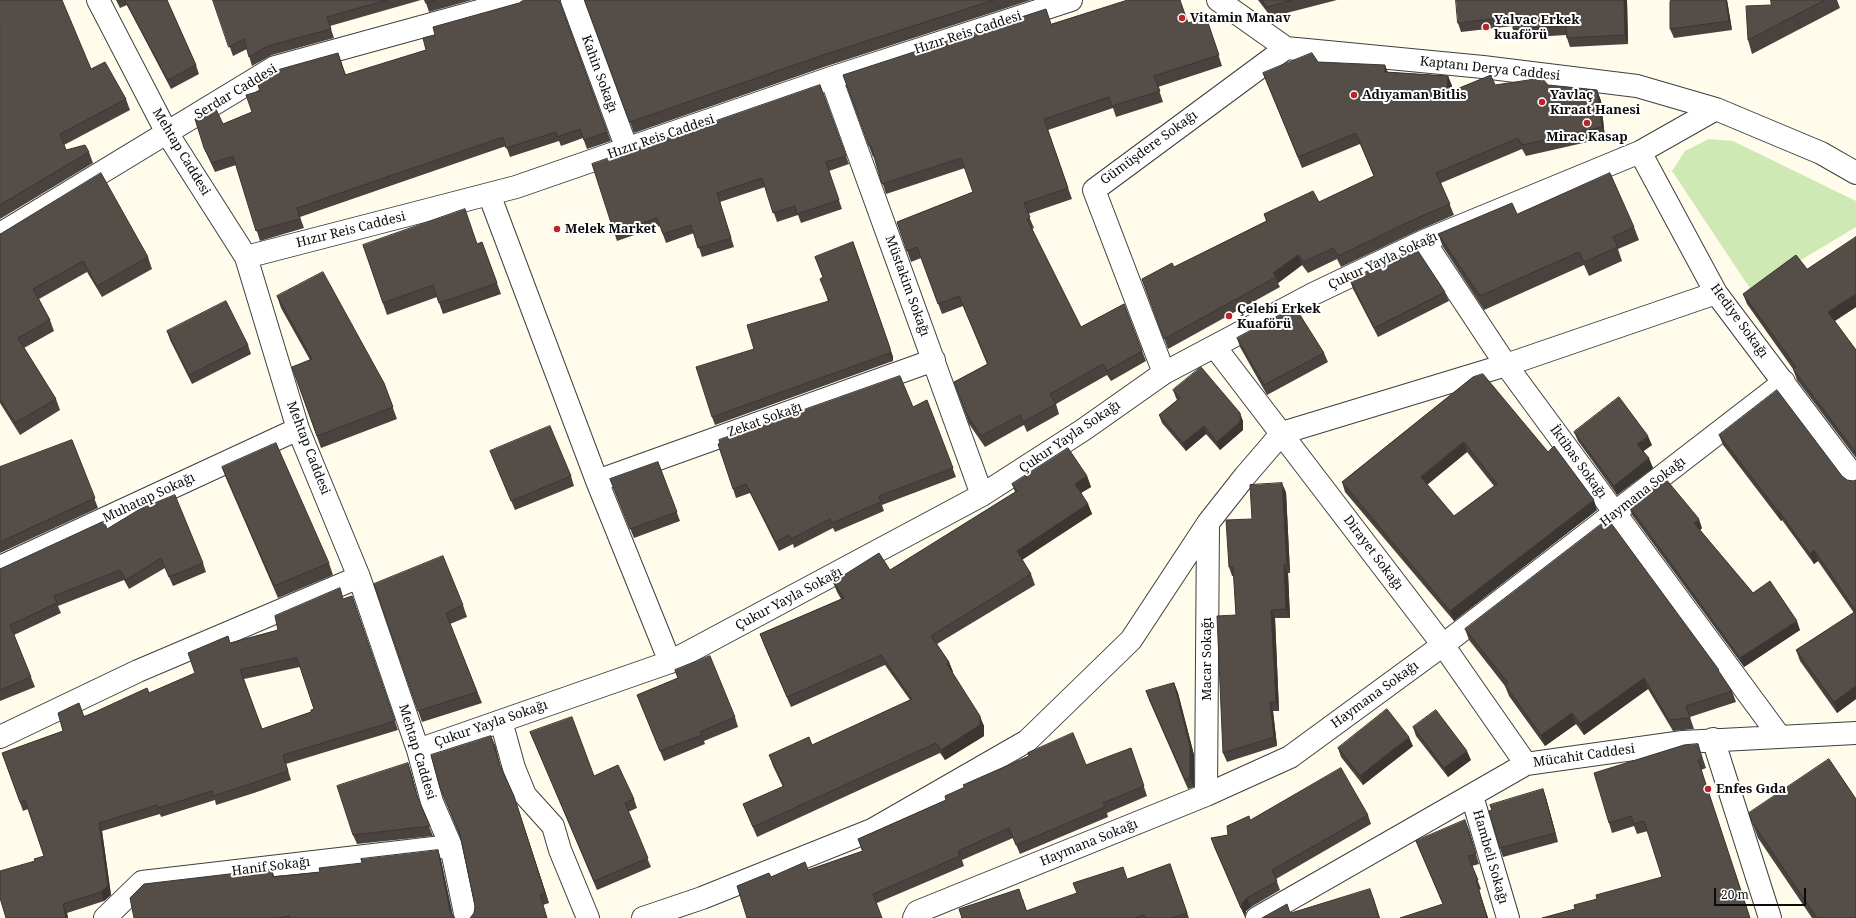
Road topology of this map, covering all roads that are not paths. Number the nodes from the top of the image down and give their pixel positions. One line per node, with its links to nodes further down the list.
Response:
1 (98, 0): 9 (street, Mehtap Caddesi)
2 (519, 0): 9 (street, Serdar Caddesi)
3 (572, 0): 10 (street, Kahin Sokağı)
4 (1071, 0): 7 (street, Hızır Reis Caddesi)
5 (1218, 0): 6 (street, Kaptanı Derya Caddesi)
6 (1286, 48): 8 (street, Kaptanı Derya Caddesi); 21 (street, Gümüşdere Sokağı)
7 (831, 78): 10 (street, Hızır Reis Caddesi); 19 (street, Müstakim Sokağı)
8 (1716, 109): 11 (street, Çukur Yayla Sokağı); 12 (street, Kaptanı Derya Caddesi)
9 (167, 133): 14 (street, Serdar Caddesi); 16 (street, Mehtap Caddesi)
10 (627, 149): 13 (street, Hızır Reis Caddesi)
11 (1640, 152): 15 (street, Çukur Yayla Sokağı); 17 (street, Hediye Sokağı)
12 (1856, 173)
13 (489, 194): 16 (street, Hızır Reis Caddesi); 26 (street)
14 (0, 234)
15 (1424, 241): 18 (street, Çukur Yayla Sokağı); 20 (street, İktibas Sokağı)
16 (246, 257): 23 (street, Mehtap Caddesi)
17 (1716, 293): 20 (street); 22 (street, Hediye Sokağı)
18 (1215, 347): 21 (street, Çukur Yayla Sokağı); 24 (street, Dirayet Sokağı)
19 (934, 360): 26 (street, Zekat Sokağı); 27 (street, Müstakim Sokağı)
20 (1506, 365): 24 (street); 28 (street, İktibas Sokağı)
21 (1164, 373): 27 (street, Çukur Yayla Sokağı)
22 (1784, 382): 25 (street, Hediye Sokağı); 28 (street, Haymana Sokağı)
23 (298, 429): 30 (street, Muhatap Sokağı); 31 (street, Mehtap Caddesi)
24 (1282, 433): 29 (street); 32 (street, Dirayet Sokağı)
25 (1856, 479)
26 (597, 481): 33 (street)
27 (982, 495): 33 (street, Çukur Yayla Sokağı)
28 (1616, 514): 32 (street, Haymana Sokağı); 37 (street, İktibas Sokağı)
29 (1208, 523): 41 (street, Macar Sokağı); 47 (street)
30 (0, 567)
31 (359, 577): 36 (street); 39 (street, Mehtap Caddesi)
32 (1443, 645): 40 (street, Dirayet Sokağı); 41 (street, Haymana Sokağı)
33 (670, 662): 34 (street, Çukur Yayla Sokağı)
34 (501, 721): 39 (street, Çukur Yayla Sokağı); 46 (street)
35 (1856, 733): 37 (street, Mücahit Caddesi)
36 (0, 737)
37 (1780, 737): 38 (street, Mücahit Caddesi)
38 (1713, 740): 40 (street, Mücahit Caddesi); 51 (street)
39 (418, 750): 43 (street, Mehtap Caddesi)
40 (1526, 764): 42 (street, Mücahit Caddesi)
41 (1206, 795): 48 (street, Haymana Sokağı)
42 (1472, 796): 49 (street, Mücahit Caddesi); 50 (street, Hambeli Sokağı)
43 (451, 846): 44 (street, Hanif Sokağı); 45 (street, Mehtap Caddesi)
44 (105, 918)
45 (466, 918)
46 (588, 918)
47 (643, 918)
48 (914, 918)
49 (1257, 918)
50 (1508, 918)
51 (1770, 918)

